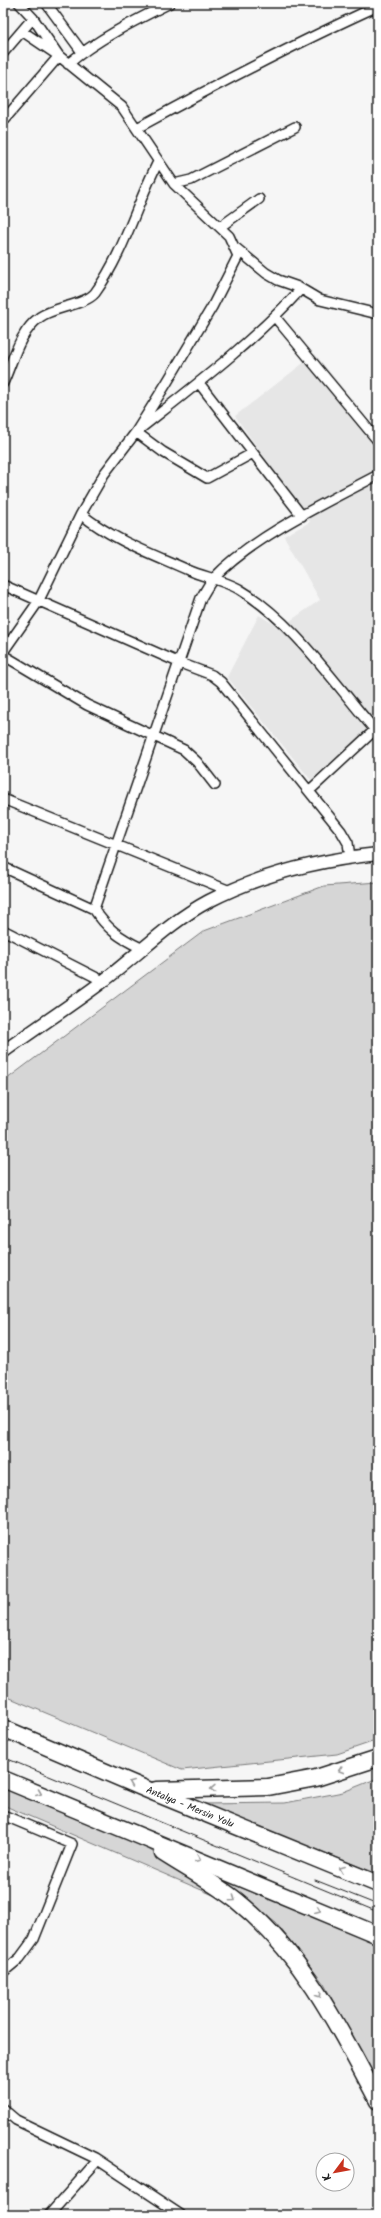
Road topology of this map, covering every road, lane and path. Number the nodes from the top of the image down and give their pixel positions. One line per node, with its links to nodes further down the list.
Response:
1 (19, 3): 5 (street)
2 (46, 3): 7 (street)
3 (170, 3): 7 (street)
4 (378, 6): 13 (street)
5 (33, 18): 6 (street); 9 (street)
6 (22, 31): 8 (street); 9 (street)
7 (82, 52): 10 (street)
8 (3, 53)
9 (59, 56): 10 (street); 11 (street)
10 (68, 64): 13 (street)
11 (3, 121)
12 (295, 127): 15 (street)
13 (137, 128): 14 (street)
14 (158, 162): 15 (street); 22 (street)
15 (174, 184): 17 (street)
16 (259, 199): 17 (street)
17 (220, 227): 18 (street)
18 (236, 248): 19 (street); 24 (street)
19 (301, 289): 20 (street); 21 (street)
20 (378, 314)
21 (276, 317): 23 (street); 25 (street)
22 (3, 383)
23 (199, 383): 24 (street); 26 (street)
24 (136, 432): 26 (street); 28 (street)
25 (378, 441)
26 (253, 452): 29 (street)
27 (378, 475): 29 (street)
28 (81, 514): 30 (street); 32 (street)
29 (302, 516): 30 (street)
30 (214, 578): 34 (street); 35 (street)
31 (3, 585): 32 (street)
32 (38, 602): 33 (street); 34 (street)
33 (3, 653): 36 (street)
34 (180, 663): 36 (street); 38 (street)
35 (377, 729): 38 (street)
36 (155, 735): 37 (street); 40 (street)
37 (215, 785)
38 (309, 791): 42 (street)
39 (3, 799): 40 (street)
40 (118, 846): 44 (street); 45 (street)
41 (378, 854): 42 (street)
42 (350, 857): 44 (street)
43 (3, 867): 45 (street)
44 (230, 891): 47 (street)
45 (94, 909): 47 (street)
46 (3, 930): 48 (street)
47 (141, 948): 48 (street)
48 (103, 981): 49 (street)
49 (3, 1052)
50 (3, 1728): 53 (highway, Antalya - Mersin Yolu, one-way to 50)
51 (378, 1758): 53 (highway, one-way to 53)
52 (3, 1779): 55 (highway, one-way to 55)
53 (148, 1790): 56 (highway, Antalya - Mersin Yolu, one-way to 53)
54 (3, 1815): 58 (street)
55 (130, 1831): 57 (highway, one-way to 57); 59 (highway, one-way to 59)
56 (378, 1884)
57 (378, 1935)
58 (3, 1972)
59 (378, 2101)
60 (3, 2109): 61 (street)
61 (98, 2160): 62 (street); 63 (street)
62 (49, 2215)
63 (181, 2215)

